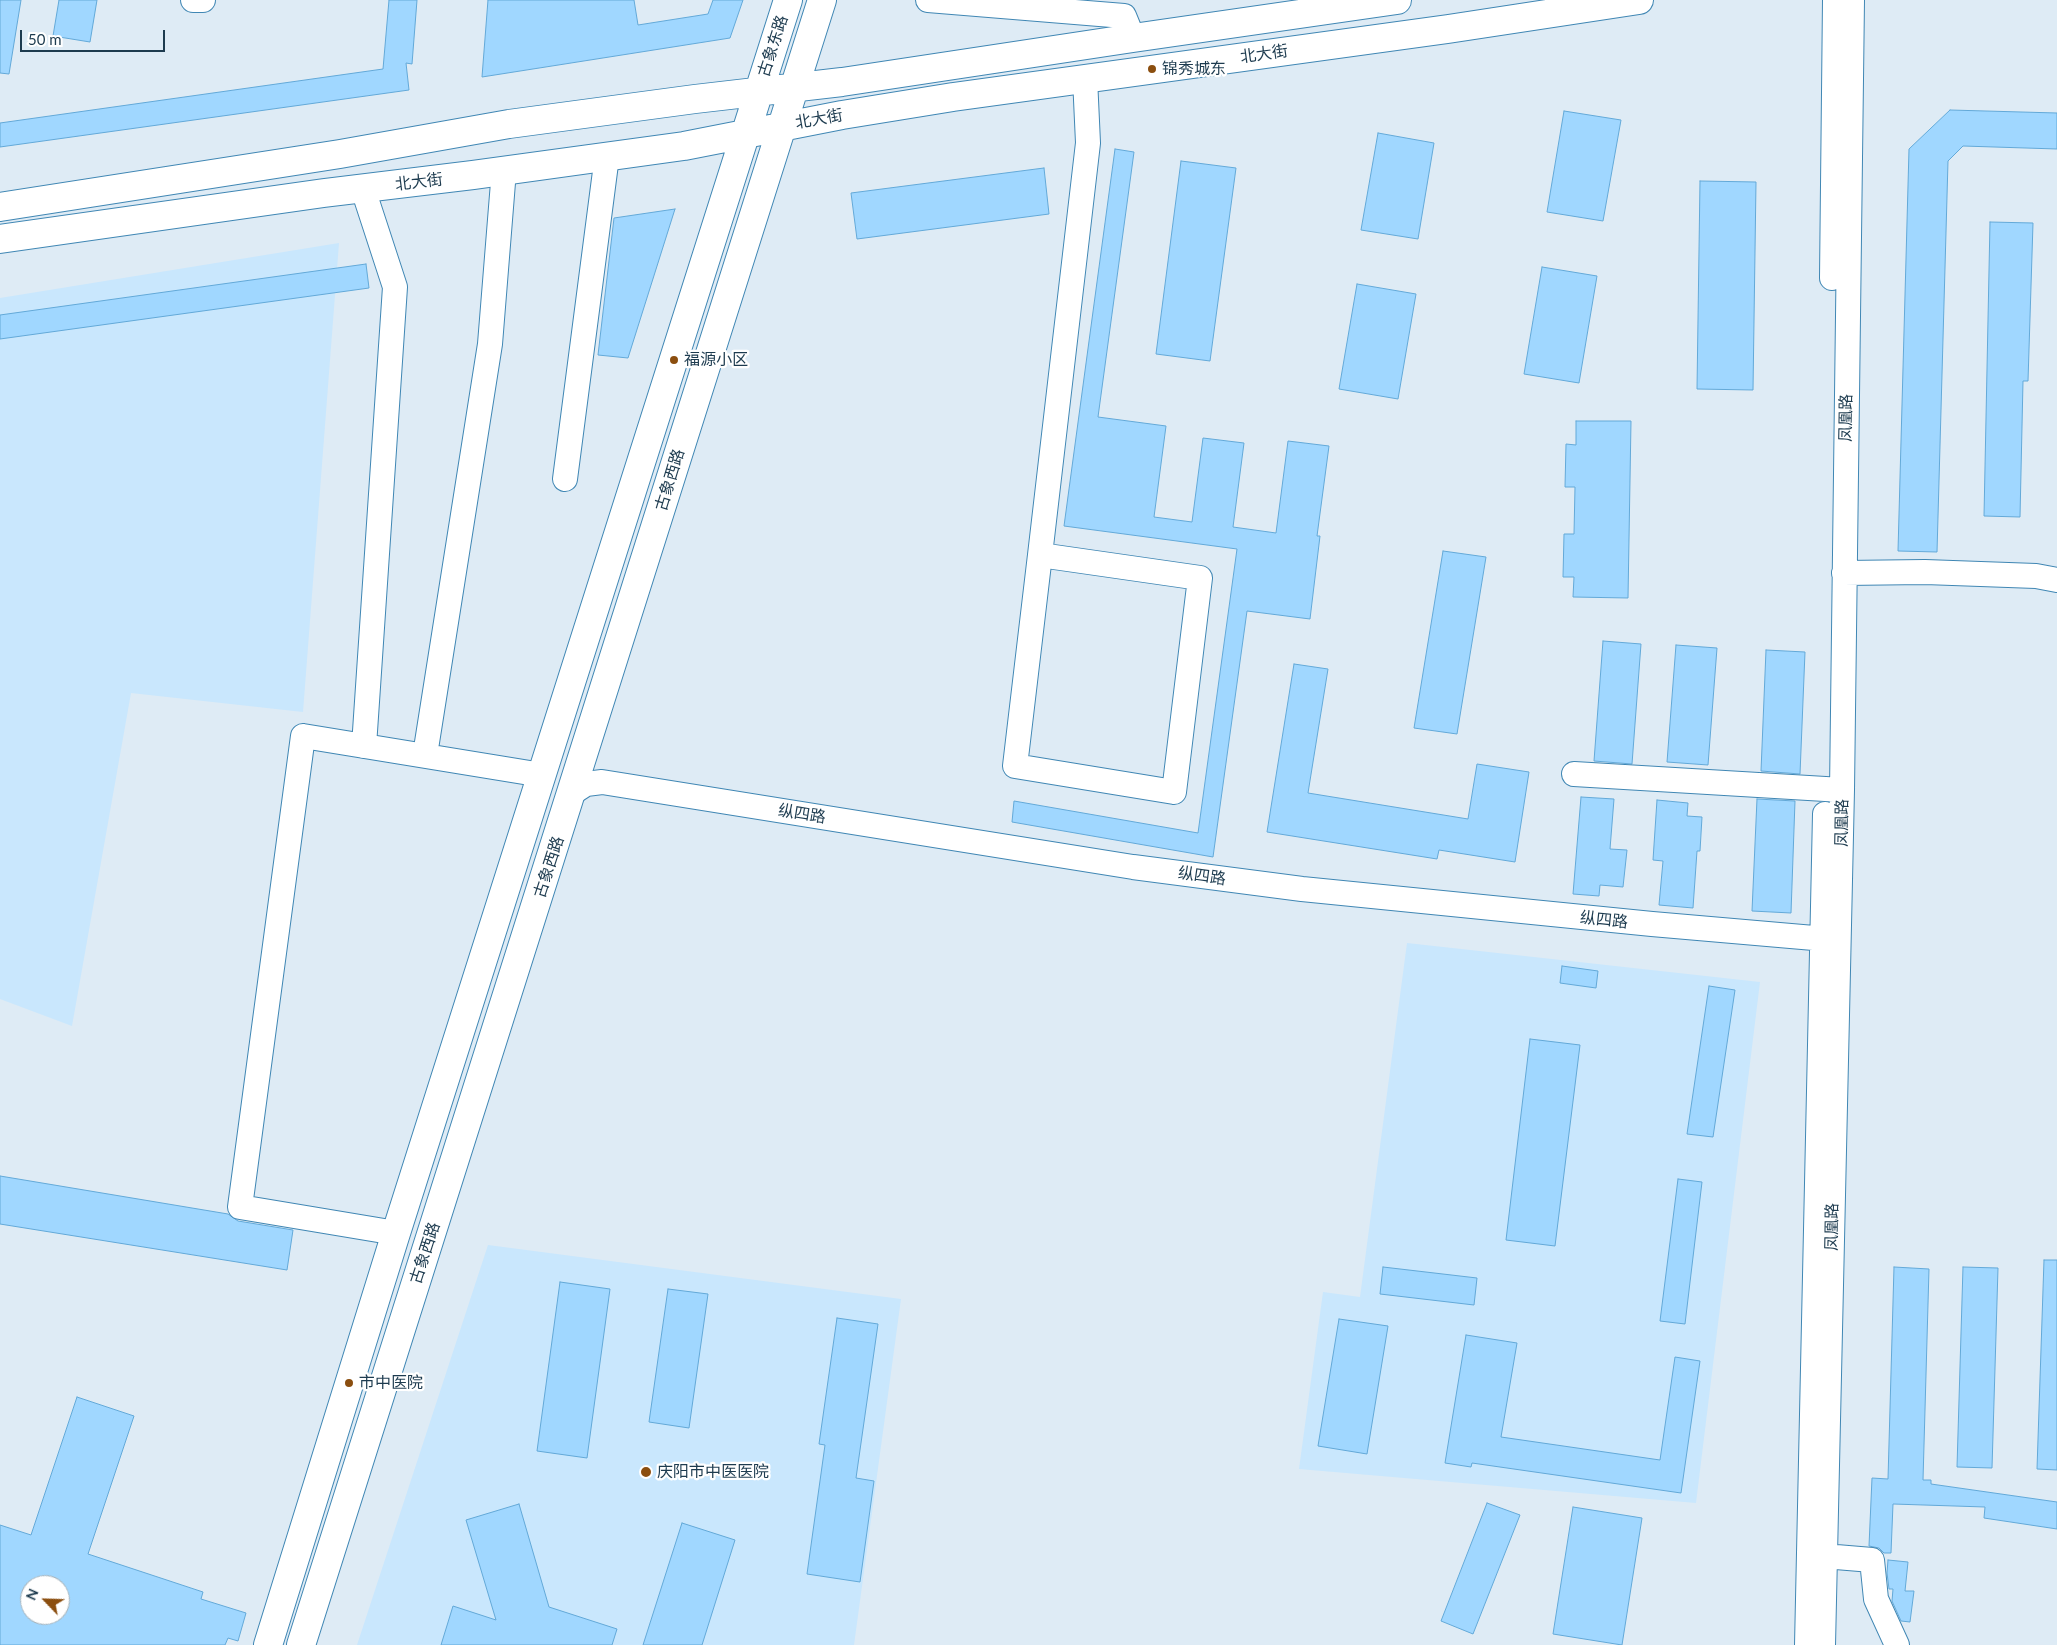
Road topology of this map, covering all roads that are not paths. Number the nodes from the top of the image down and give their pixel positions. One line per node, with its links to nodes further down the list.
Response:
1 (193, 0): 2 (street)
2 (204, 0)
3 (822, 0): 12 (main road, 古象东路)
4 (928, 0): 10 (street)
5 (1397, 0): 10 (main road, 北大街)
6 (1639, 0): 11 (main road, 北大街)
7 (1835, 0): 30 (street, 凤凰路)
8 (1852, 0): 23 (street, 凤凰路)
9 (781, 3): 13 (main road, 古象东路)
10 (1133, 38): 12 (main road, 北大街)
11 (1085, 78): 14 (main road, 北大街); 22 (street)
12 (794, 88): 13 (main road, 北大街); 14 (main road, 古象西路)
13 (758, 92): 15 (main road, 古象西路); 19 (main road, 北大街)
14 (781, 126): 15 (main road, 北大街); 26 (main road, 古象西路)
15 (745, 133): 16 (main road, 北大街); 29 (main road, 古象西路)
16 (607, 156): 17 (main road, 北大街); 21 (street)
17 (504, 170): 18 (main road, 北大街); 27 (street)
18 (362, 189): 20 (main road, 北大街); 25 (street)
19 (0, 207)
20 (0, 239)
21 (565, 479)
22 (1040, 554): 22 (street)
23 (1844, 573): 24 (street); 30 (street, 凤凰路)
24 (2057, 580)
25 (364, 746): 27 (street); 33 (street)
26 (586, 748): 31 (main road, 古象西路); 32 (street, 纵四路)
27 (425, 755): 29 (street)
28 (1574, 774): 30 (street)
29 (542, 775): 33 (main road, 古象西路)
30 (1834, 790): 32 (street, 凤凰路)
31 (572, 793): 32 (street, 纵四路); 36 (main road, 古象西路)
32 (1830, 935): 34 (street, 凤凰路); 37 (street, 凤凰路)
33 (396, 1233): 35 (main road, 古象西路)
34 (1824, 1556): 38 (street, 凤凰路); 39 (street)
35 (268, 1645)
36 (302, 1645)
37 (1806, 1645)
38 (1823, 1645)
39 (1897, 1645)

